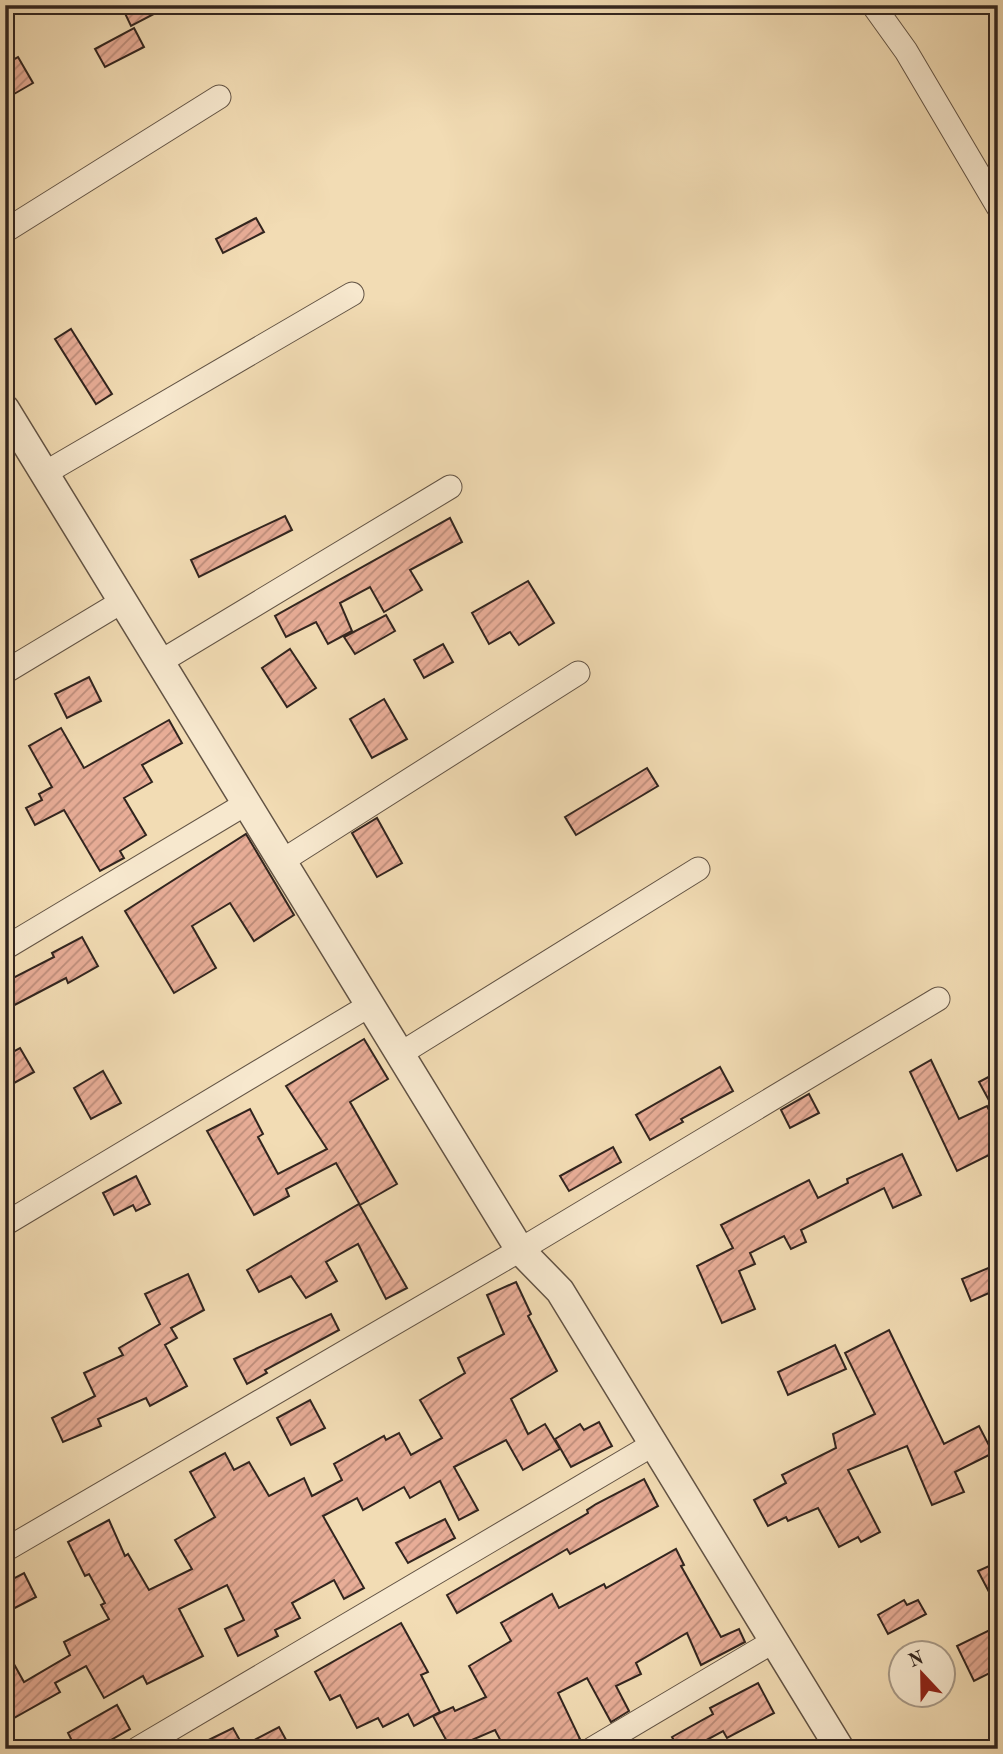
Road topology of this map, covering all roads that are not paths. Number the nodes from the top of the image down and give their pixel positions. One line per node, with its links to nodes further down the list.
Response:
1 (873, 5): 3 (street)
2 (219, 97): 4 (street)
3 (998, 207)
4 (5, 231)
5 (352, 294): 7 (street)
6 (5, 409): 7 (street)
7 (45, 473): 9 (street)
8 (450, 487): 10 (street)
9 (123, 601): 10 (street); 11 (street)
10 (160, 662): 13 (street)
11 (5, 672)
12 (578, 673): 14 (street)
13 (247, 803): 14 (street); 16 (street)
14 (282, 861): 18 (street)
15 (698, 869): 19 (street)
16 (5, 948)
17 (938, 999): 21 (street)
18 (370, 1005): 19 (street); 20 (street)
19 (400, 1054): 21 (street)
20 (5, 1224)
21 (520, 1250): 22 (street); 23 (street)
22 (652, 1445): 24 (street); 25 (street)
23 (5, 1550)
24 (774, 1641): 26 (street); 27 (street)
25 (137, 1749)
26 (592, 1749)
27 (840, 1749)

